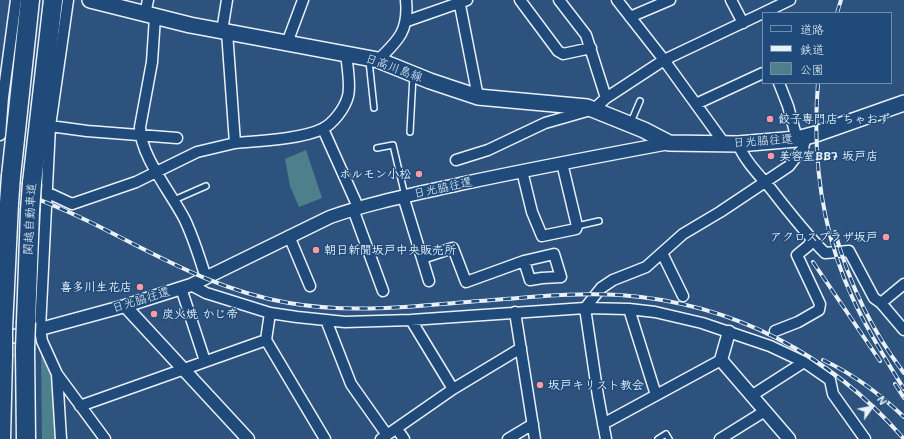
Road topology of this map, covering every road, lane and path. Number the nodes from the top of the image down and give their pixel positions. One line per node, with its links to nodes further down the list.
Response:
1 (16, 0): 30 (street)
2 (30, 0): 88 (highway, 関越自動車道, bridge)
3 (53, 0): 105 (highway, 関越自動車道, bridge)
4 (68, 0): 40 (street)
5 (90, 0): 16 (main road, 日高川島線)
6 (227, 0): 22 (street)
7 (303, 0): 23 (street)
8 (406, 0): 20 (street)
9 (520, 0): 24 (street)
10 (559, 0): 24 (street)
11 (617, 0): 19 (street)
12 (670, 0): 19 (street)
13 (731, 0): 21 (street)
14 (790, 0): 17 (street)
15 (462, 1): 20 (street); 32 (street)
16 (149, 10): 22 (main road, 日高川島線); 44 (street)
17 (765, 12)
18 (762, 14): 21 (street)
19 (630, 17): 27 (street)
20 (407, 21): 26 (street)
21 (743, 23): 27 (street)
22 (225, 32): 23 (main road, 日高川島線); 48 (street)
23 (287, 43): 25 (main road, 日高川島線)
24 (591, 48): 33 (street)
25 (346, 53): 26 (main road, 日高川島線); 42 (street)
26 (373, 59): 29 (main road, 日高川島線); 37 (lane)
27 (664, 60): 33 (street); 36 (street)
28 (762, 73): 36 (street)
29 (413, 74): 32 (main road, 日高川島線); 43 (lane)
30 (3, 80): 41 (street)
31 (778, 84): 46 (street)
32 (478, 97): 38 (main road, 日高川島線)
33 (606, 98): 38 (street)
34 (640, 101): 39 (lane)
35 (904, 103): 46 (main road, 日光脇往還)
36 (696, 104): 49 (street)
37 (374, 108)
38 (594, 108): 39 (main road, 日高川島線); 51 (street)
39 (630, 124): 47 (main road, 日高川島線)
40 (50, 126): 44 (street); 57 (street)
41 (0, 129)
42 (323, 129): 48 (street); 60 (street)
43 (410, 132)
44 (140, 136): 45 (street); 54 (street)
45 (177, 138)
46 (802, 138): 49 (main road, 日光脇往還); 55 (street)
47 (669, 143): 49 (main road, 日光脇往還); 52 (street, 日光脇往還)
48 (235, 144): 54 (street)
49 (731, 144): 55 (street)
50 (377, 148): 58 (lane)
51 (456, 160)
52 (562, 163): 53 (street, 日光脇往還); 62 (street)
53 (522, 171): 58 (street, 日光脇往還); 62 (street)
54 (157, 173): 57 (street); 59 (street)
55 (765, 182): 64 (street); 65 (street)
56 (206, 186): 59 (lane)
57 (46, 192): 83 (street)
58 (404, 196): 60 (street, 日光脇往還); 66 (street)
59 (174, 200): 68 (street)
60 (355, 208): 63 (street, 日光脇往還); 73 (street)
61 (599, 221): 62 (lane)
62 (577, 226)
63 (289, 236): 68 (street, 日光脇往還); 71 (street)
64 (812, 240): 75 (street); 84 (street)
65 (662, 253): 74 (street); 77 (street)
66 (422, 258): 67 (street); 69 (street)
67 (524, 261)
68 (206, 278): 72 (street, 日光脇往還)
69 (429, 281)
70 (904, 284): 75 (street)
71 (310, 286)
72 (186, 287): 76 (street, 日光脇往還); 80 (street); 91 (street)
73 (383, 291)
74 (683, 296)
75 (881, 303): 85 (street)
76 (125, 306): 83 (street, 日光脇往還); 93 (street)
77 (585, 308): 78 (street); 79 (street); 101 (street)
78 (629, 309): 86 (street); 96 (street)
79 (515, 312): 82 (street); 89 (street)
80 (270, 313): 81 (street); 87 (street)
81 (326, 320): 82 (street); 103 (street)
82 (411, 320): 95 (street)
83 (40, 329): 88 (street, 日光脇往還); 94 (street)
84 (775, 330)
85 (904, 330)
86 (730, 332): 90 (street); 92 (street)
87 (266, 340): 91 (street); 109 (street)
88 (1, 348): 104 (highway, 関越自動車道)
89 (521, 348): 95 (street); 100 (street)
90 (721, 360): 96 (street); 97 (street)
91 (205, 361): 93 (street)
92 (804, 362): 97 (street); 118 (street)
93 (182, 369): 98 (street); 108 (street)
94 (58, 374): 98 (street); 106 (street)
95 (453, 389): 102 (street)
96 (656, 395): 101 (street)
97 (751, 396): 99 (street)
98 (80, 406): 107 (street)
99 (765, 411): 116 (street); 117 (street)
100 (533, 424): 111 (street); 112 (street)
101 (603, 424): 113 (street)
102 (397, 429): 103 (street); 110 (street)
103 (384, 437)
104 (1, 439)
105 (26, 439)
106 (61, 439)
107 (105, 439)
108 (248, 439)
109 (325, 439)
110 (404, 439)
111 (508, 439)
112 (535, 439)
113 (606, 439)
114 (658, 439): 115 (lane)
115 (668, 439)
116 (720, 439)
117 (789, 439)
118 (865, 439)

